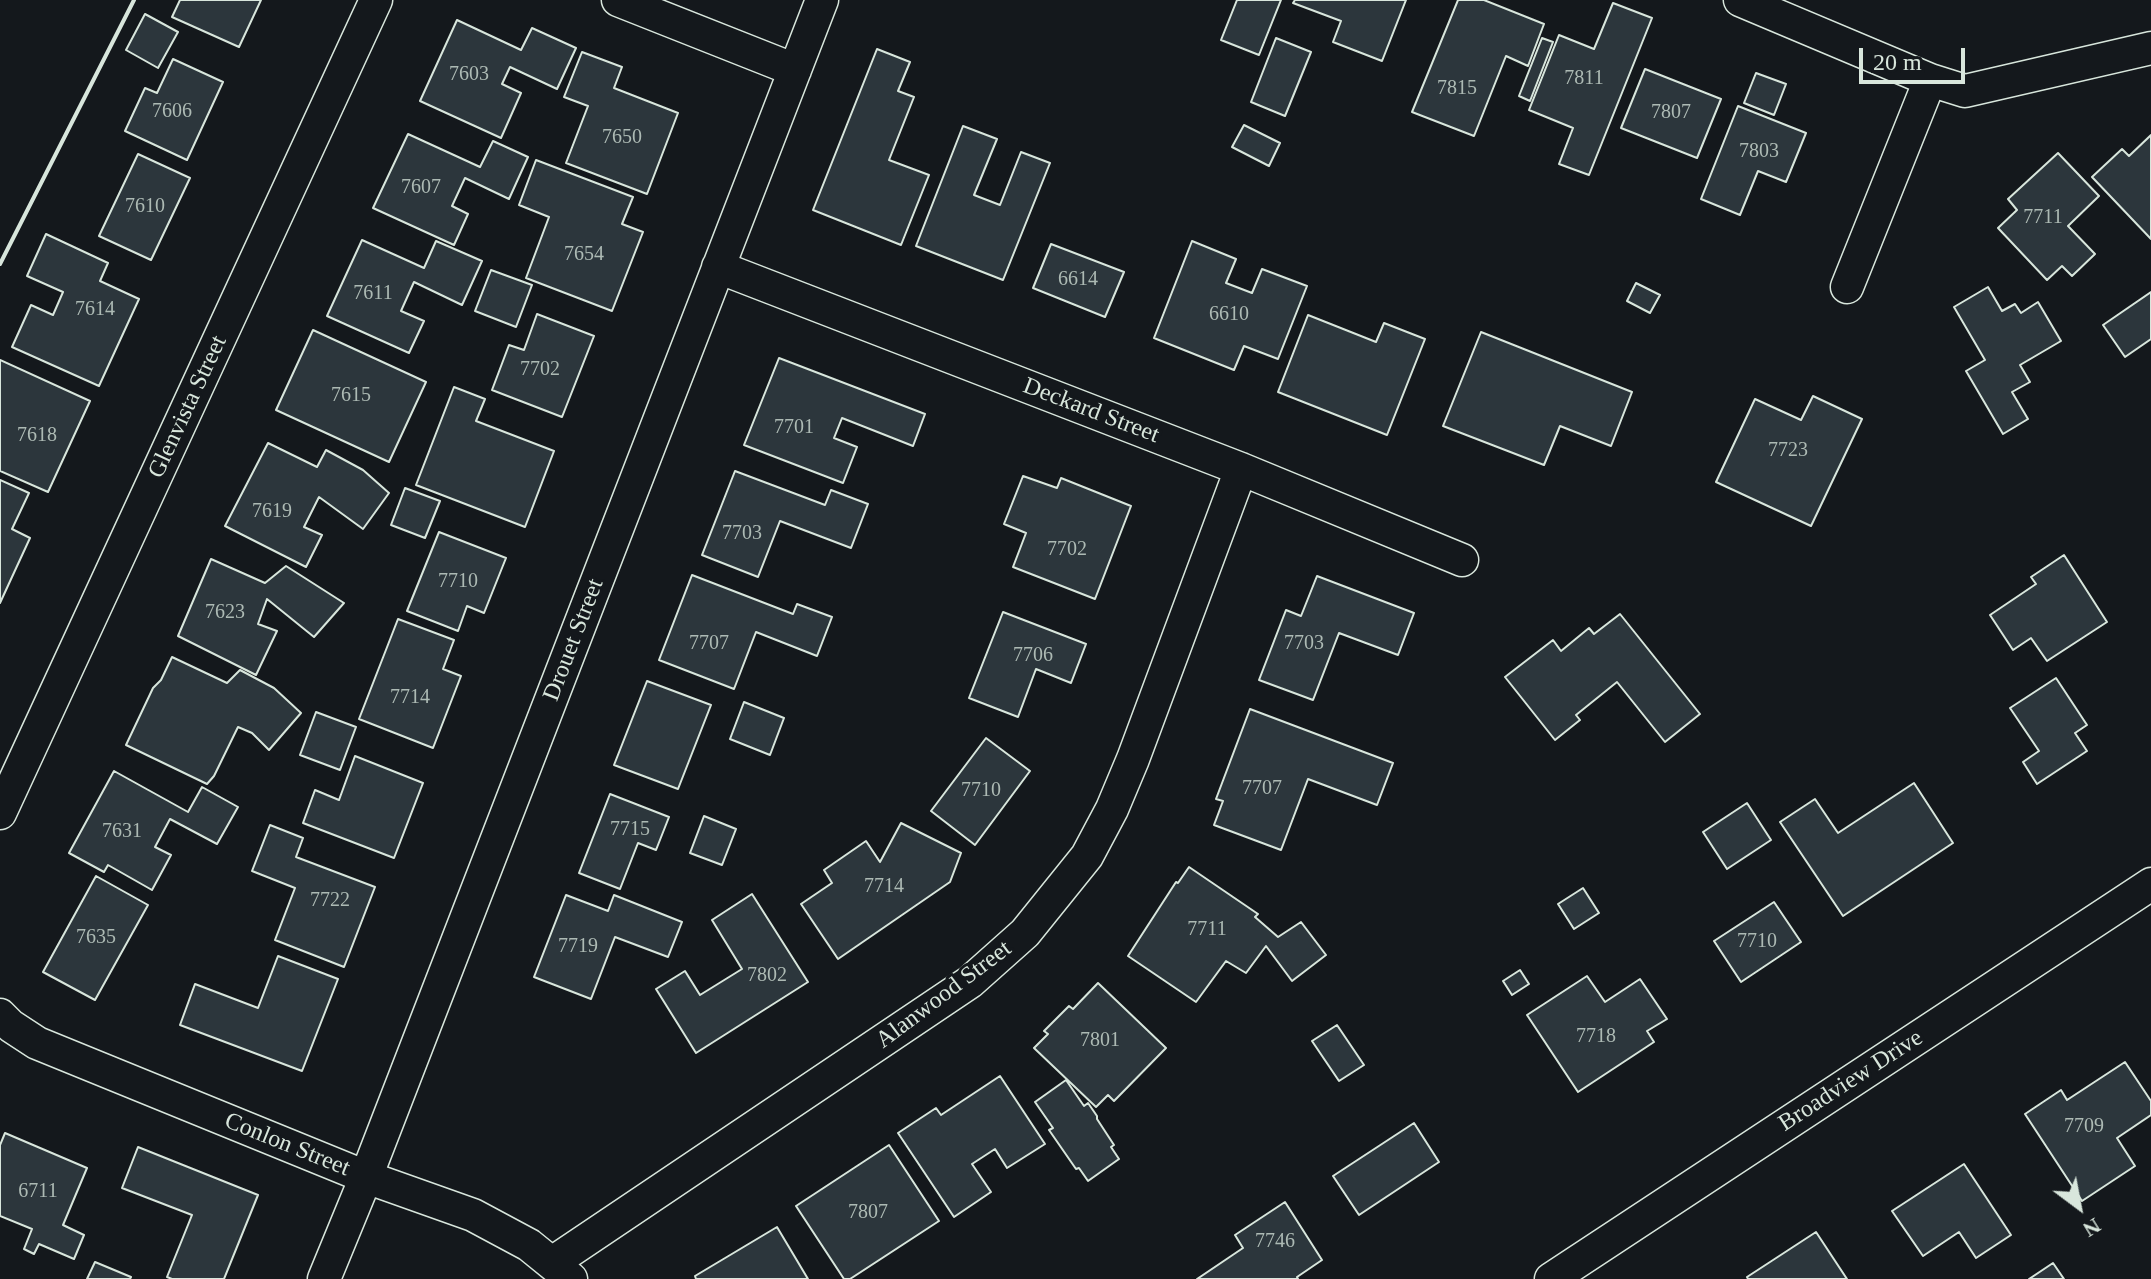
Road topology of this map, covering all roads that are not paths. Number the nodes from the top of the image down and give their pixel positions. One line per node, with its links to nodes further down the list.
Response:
1 (376, 0): 12 (street, Glenvista Street)
2 (618, 0): 6 (street)
3 (822, 0): 6 (street, Drouet Street)
4 (1740, 0): 7 (street)
5 (2151, 48): 7 (street)
6 (795, 70): 8 (street, Drouet Street)
7 (1930, 80): 9 (street)
8 (718, 267): 10 (street, Deckard Street); 15 (street, Drouet Street)
9 (1847, 287)
10 (1241, 469): 11 (street, Deckard Street); 16 (street, Alanwood Street)
11 (1462, 560)
12 (0, 813)
13 (2151, 884): 18 (street, Broadview Drive)
14 (0, 1015): 15 (street, Conlon Street)
15 (366, 1177): 16 (street, Conlon Street); 17 (street, Drouet Street)
16 (562, 1271)
17 (324, 1279)
18 (1551, 1279)

